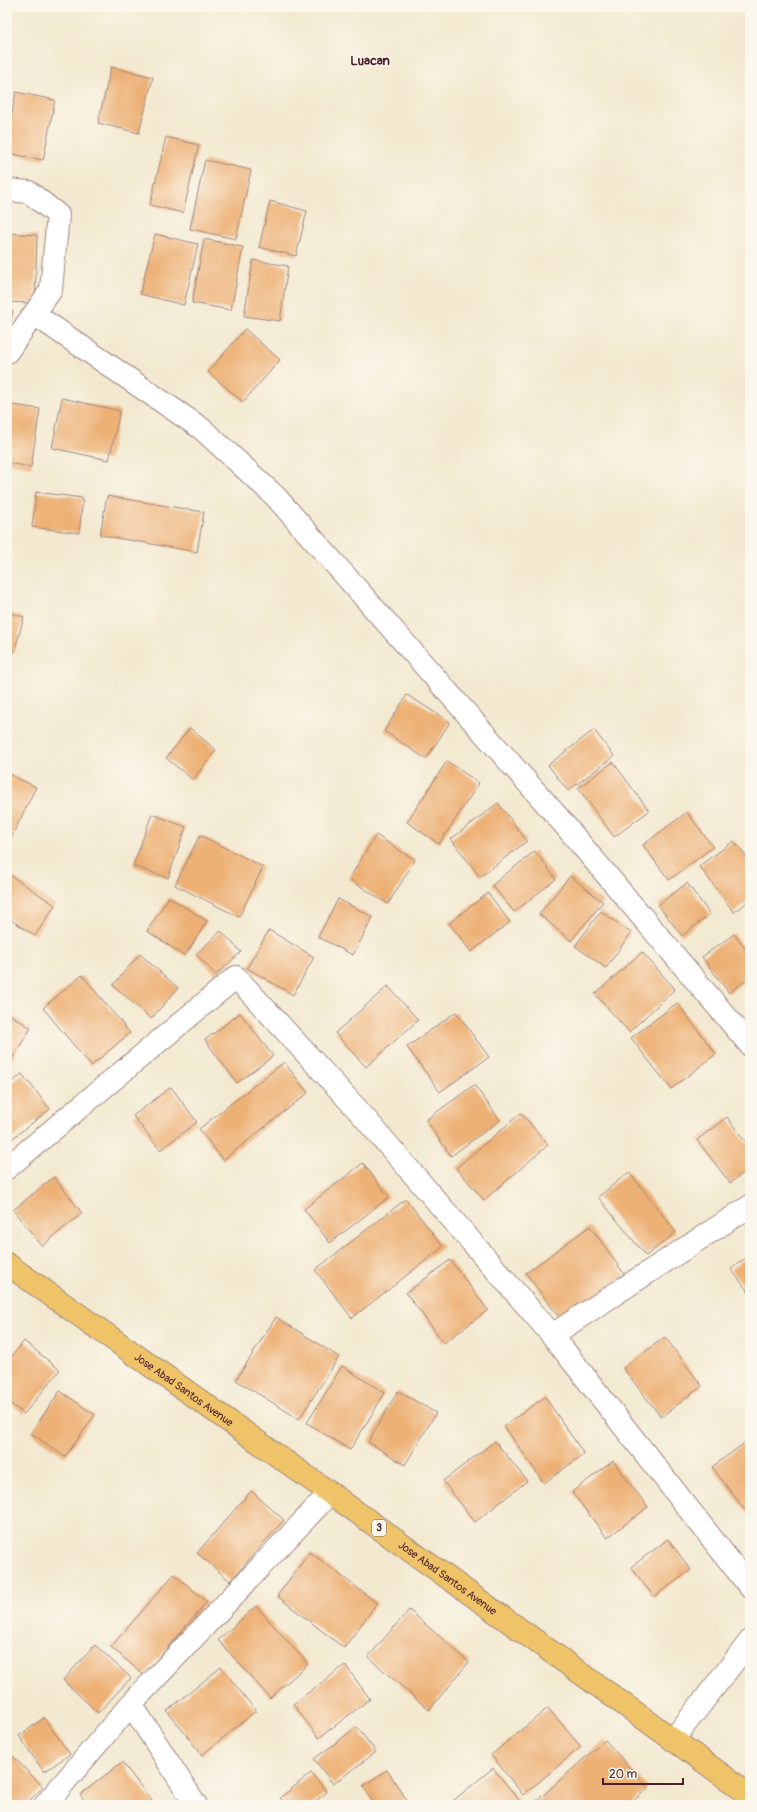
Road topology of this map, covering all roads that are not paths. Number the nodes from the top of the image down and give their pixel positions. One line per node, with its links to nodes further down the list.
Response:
1 (7, 190): 2 (street)
2 (34, 314): 3 (street); 4 (street)
3 (7, 352)
4 (750, 1045)
5 (7, 1168): 8 (street)
6 (750, 1206): 8 (street)
7 (7, 1264): 9 (highway, Jose Abad Santos Avenue / 3)
8 (552, 1335): 10 (street)
9 (330, 1493): 12 (street); 13 (highway, Jose Abad Santos Avenue / 3)
10 (750, 1587)
11 (750, 1641): 13 (street)
12 (131, 1704): 15 (street); 16 (street)
13 (673, 1740): 14 (highway, Jose Abad Santos Avenue / 3)
14 (750, 1795)
15 (45, 1805)
16 (196, 1805)

